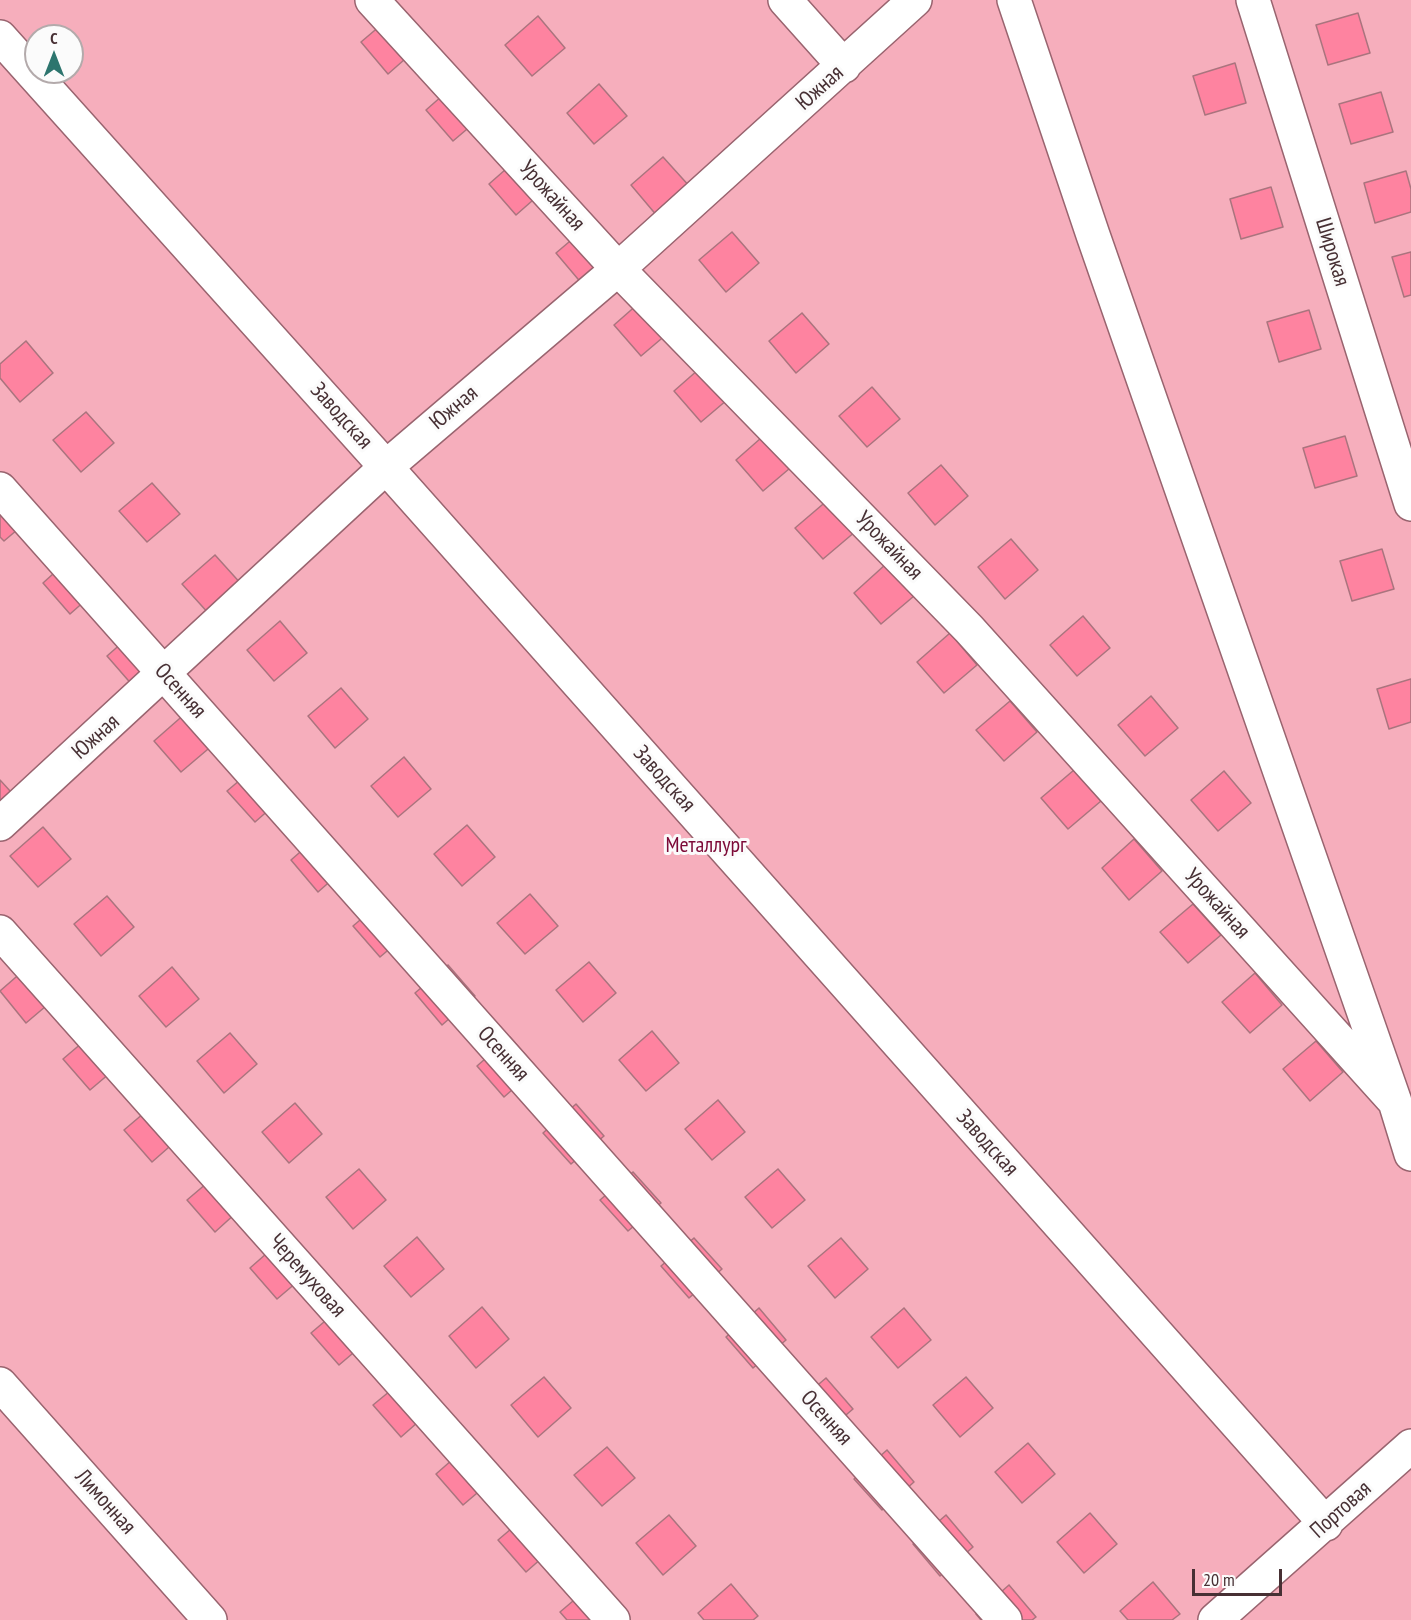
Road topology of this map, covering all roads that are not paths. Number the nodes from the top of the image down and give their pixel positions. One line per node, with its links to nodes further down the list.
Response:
1 (372, 0): 8 (street, Урожайная)
2 (784, 0): 7 (street)
3 (915, 0): 7 (street, Южная)
4 (1014, 0): 15 (street)
5 (1252, 0): 11 (street, Широкая)
6 (0, 37): 9 (street, Заводская)
7 (844, 66): 8 (street, Южная)
8 (618, 269): 9 (street, Южная); 15 (street, Урожайная)
9 (386, 467): 12 (street, Южная); 19 (street, Заводская)
10 (0, 489): 12 (street, Осенняя)
11 (1411, 504)
12 (165, 674): 13 (street, Южная); 22 (street, Осенняя)
13 (0, 824)
14 (0, 932): 21 (street, Черемуховая)
15 (1395, 1101): 16 (street)
16 (1411, 1154)
17 (0, 1384): 20 (street, Лимонная)
18 (1411, 1446): 19 (street, Портовая)
19 (1326, 1524): 23 (street, Портовая)
20 (210, 1620)
21 (613, 1620)
22 (1005, 1620)
23 (1215, 1620)

